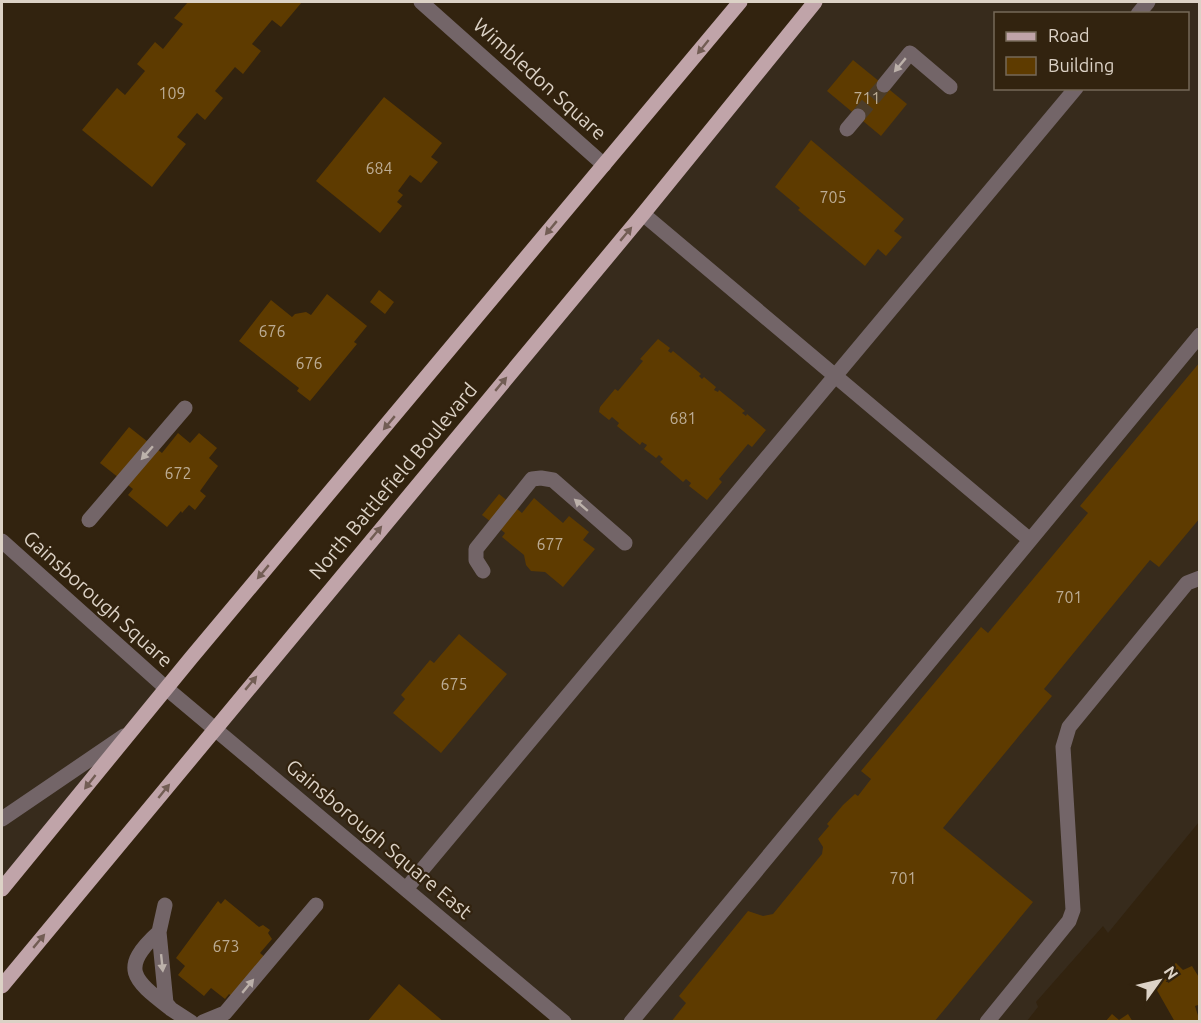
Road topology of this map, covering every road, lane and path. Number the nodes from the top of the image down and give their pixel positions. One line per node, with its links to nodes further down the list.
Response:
1 (421, 2): 9 (street, Wimbledon Square)
2 (740, 2): 9 (main road, North Battlefield Boulevard, one-way to 9)
3 (815, 2): 10 (main road, North Battlefield Boulevard)
4 (884, 85): 5 (street, one-way to 4)
5 (950, 87)
6 (1074, 90): 12 (street)
7 (858, 116): 8 (street)
8 (847, 129)
9 (604, 165): 20 (main road, North Battlefield Boulevard, one-way to 20)
10 (643, 214): 12 (street); 21 (main road, North Battlefield Boulevard, one-way to 10)
11 (1200, 335): 15 (street)
12 (835, 376): 15 (street); 25 (street)
13 (185, 408): 14 (street, one-way to 14)
14 (89, 520)
15 (1030, 540): 34 (street)
16 (2, 541): 20 (street, Gainsborough Square)
17 (625, 543): 18 (street, one-way to 18)
18 (483, 571)
19 (1200, 578): 35 (street)
20 (166, 688): 21 (street, Gainsborough Square East); 22 (main road, North Battlefield Boulevard)
21 (214, 728): 25 (street, Gainsborough Square East); 29 (main road, North Battlefield Boulevard, one-way to 21)
22 (129, 733): 23 (street); 24 (main road, North Battlefield Boulevard, one-way to 24)
23 (2, 819)
24 (2, 889)
25 (406, 889): 33 (street, Gainsborough Square East)
26 (165, 905): 28 (street)
27 (316, 905): 32 (street, one-way to 27)
28 (159, 932): 30 (street, one-way to 30); 30 (street)
29 (2, 986)
30 (171, 1009): 31 (street)
31 (191, 1022)
32 (203, 1022)
33 (564, 1022)
34 (631, 1022)
35 (987, 1022)

